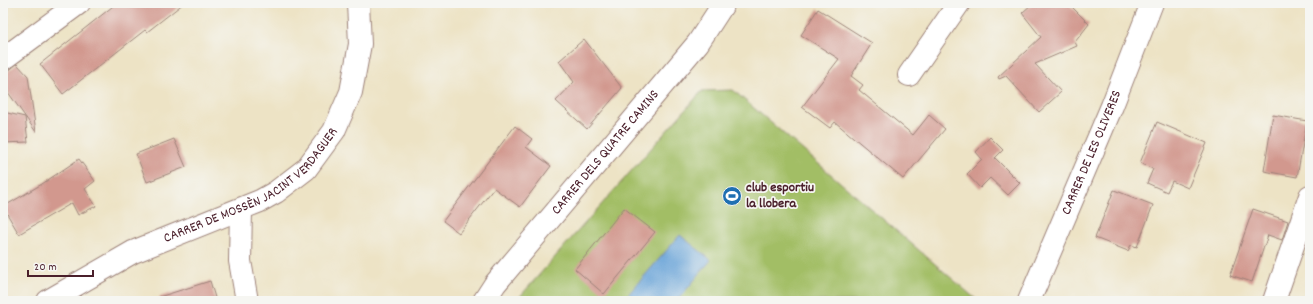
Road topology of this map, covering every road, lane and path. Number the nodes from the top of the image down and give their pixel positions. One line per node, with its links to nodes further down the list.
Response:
1 (79, 3): 6 (street)
2 (358, 3): 9 (street, CARRER DE MOSSÈN JACINT VERDAGUER)
3 (724, 3): 12 (street, CARRER DELS QUATRE CAMINS)
4 (959, 3): 7 (street)
5 (1152, 3): 13 (street, CARRER DE LES OLIVERES)
6 (3, 59)
7 (909, 76)
8 (1310, 196): 14 (street)
9 (241, 209): 10 (street, CARRER DE MOSSÈN JACINT VERDAGUER); 11 (street)
10 (48, 301)
11 (247, 301)
12 (484, 301)
13 (1029, 301)
14 (1274, 301)

